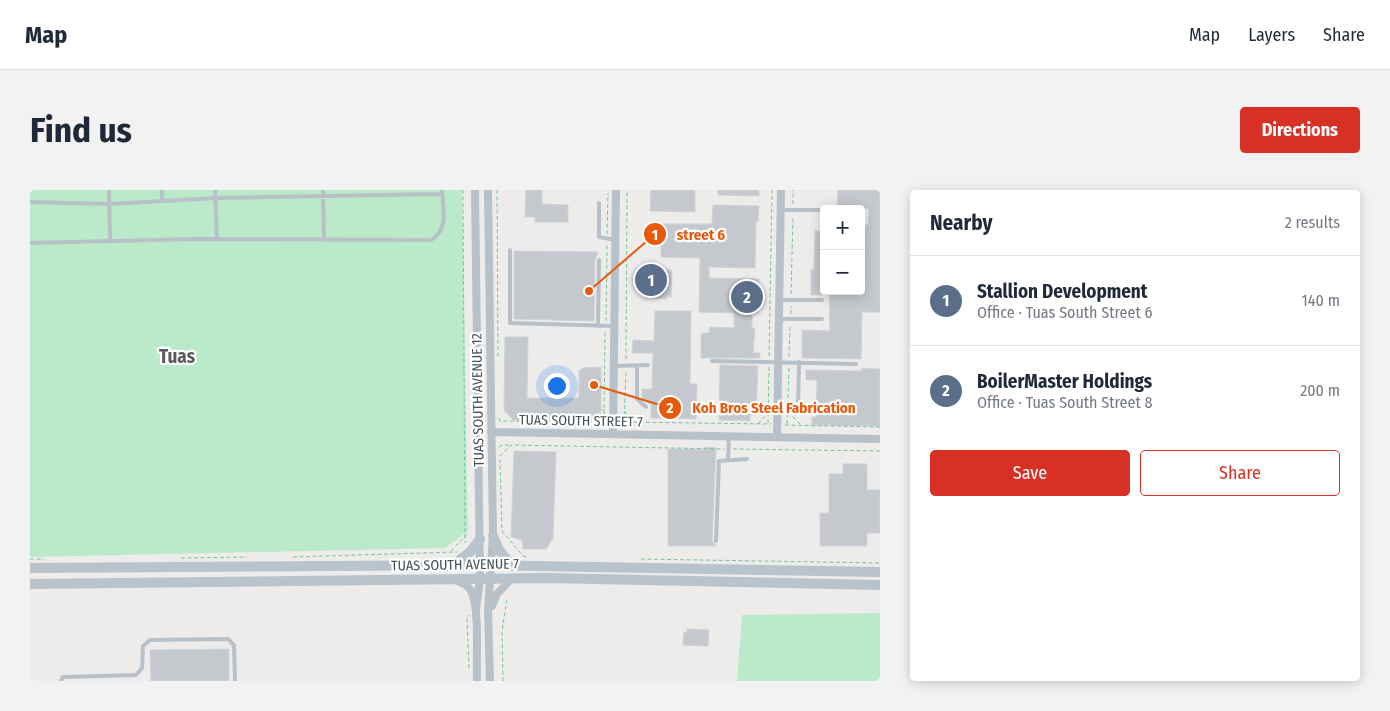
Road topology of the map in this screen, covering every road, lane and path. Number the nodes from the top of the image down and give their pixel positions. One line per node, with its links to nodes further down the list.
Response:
1 (110, 190): 21 (lane)
2 (162, 190): 18 (lane)
3 (215, 190): 17 (lane)
4 (323, 190): 16 (lane)
5 (463, 190): 81 (path)
6 (475, 190): 83 (street, TUAS SOUTH AVENUE 12)
7 (488, 190): 70 (street, TUAS SOUTH AVENUE 12)
8 (497, 190): 41 (path)
9 (608, 190): 26 (path)
10 (616, 190): 26 (street)
11 (627, 190): 50 (path)
12 (772, 190): 46 (path)
13 (781, 190): 23 (street)
14 (793, 190): 22 (path)
15 (442, 192): 16 (lane); 27 (lane)
16 (323, 196): 17 (lane); 27 (lane)
17 (216, 198): 18 (lane); 25 (lane)
18 (162, 201): 21 (lane)
19 (30, 202): 21 (lane)
20 (599, 203): 26 (lane)
21 (110, 204): 28 (lane)
22 (793, 209): 23 (lane); 24 (lane); 33 (path)
23 (780, 210): 32 (street)
24 (820, 210)
25 (217, 239): 27 (lane); 28 (lane)
26 (611, 239): 39 (path); 40 (street)
27 (324, 240)
28 (110, 241): 29 (lane)
29 (30, 243)
30 (510, 250): 38 (lane)
31 (599, 260): 38 (lane)
32 (779, 300): 33 (lane); 35 (street)
33 (791, 300): 34 (lane); 36 (path)
34 (822, 300)
35 (779, 318): 36 (lane); 43 (street)
36 (790, 319): 37 (lane); 44 (path)
37 (822, 319)
38 (598, 326): 39 (lane)
39 (606, 326): 40 (lane); 53 (path)
40 (614, 326): 49 (street)
41 (498, 359)
42 (712, 362): 46 (lane)
43 (778, 362): 44 (lane); 46 (lane); 66 (street)
44 (789, 362): 45 (lane); 56 (path)
45 (799, 362): 47 (lane); 57 (lane)
46 (769, 363): 58 (path)
47 (856, 364)
48 (648, 365): 51 (lane)
49 (614, 366): 50 (lane); 61 (street)
50 (626, 366): 51 (lane); 55 (path)
51 (637, 366): 52 (lane)
52 (646, 407)
53 (605, 408): 59 (path); 60 (path)
54 (499, 409): 59 (path)
55 (625, 412): 62 (path); 63 (path)
56 (788, 412): 67 (path); 68 (path)
57 (798, 412)
58 (768, 413): 64 (path); 65 (path)
59 (593, 422): 60 (path)
60 (604, 422): 61 (path)
61 (613, 422): 62 (path); 71 (street)
62 (624, 422): 63 (path)
63 (636, 422): 64 (path)
64 (757, 424): 65 (path)
65 (768, 424): 66 (path)
66 (777, 424): 67 (path); 73 (street)
67 (787, 425): 68 (path)
68 (802, 425): 69 (path)
69 (880, 427)
70 (491, 432): 71 (street, TUAS SOUTH STREET 7); 82 (street, TUAS SOUTH AVENUE 12)
71 (613, 434): 72 (street, TUAS SOUTH STREET 7)
72 (729, 436): 73 (street, TUAS SOUTH STREET 7); 76 (lane)
73 (777, 437): 74 (street, TUAS SOUTH STREET 7)
74 (880, 440)
75 (511, 445): 76 (path); 78 (path); 78 (path)
76 (729, 449): 77 (path); 79 (lane)
77 (880, 452)
78 (500, 457): 90 (path)
79 (728, 459): 80 (lane); 84 (lane)
80 (747, 460)
81 (467, 534): 85 (path); 87 (path)
82 (493, 536): 97 (street, TUAS SOUTH AVENUE 12); 98 (street)
83 (480, 539): 96 (street); 97 (street, TUAS SOUTH AVENUE 12)
84 (716, 541)
85 (465, 547)
86 (460, 551): 87 (path)
87 (450, 552): 89 (path)
88 (255, 557): 92 (path)
89 (289, 557)
90 (534, 557)
91 (30, 558): 93 (path)
92 (177, 558)
93 (48, 559)
94 (636, 559): 95 (path)
95 (880, 563)
96 (453, 565): 97 (street, TUAS SOUTH AVENUE 7); 99 (street, TUAS SOUTH AVENUE 7)
97 (485, 565): 98 (street, TUAS SOUTH AVENUE 7); 103 (street, TUAS SOUTH AVENUE 12)
98 (512, 566): 100 (street, TUAS SOUTH AVENUE 7)
99 (30, 568)
100 (880, 572)
101 (512, 578): 103 (street, TUAS SOUTH AVENUE 7); 105 (street, TUAS SOUTH AVENUE 7); 109 (street)
102 (454, 579): 103 (street, TUAS SOUTH AVENUE 7); 104 (street, TUAS SOUTH AVENUE 7); 107 (street)
103 (486, 579): 107 (street, TUAS SOUTH AVENUE 12); 108 (street, TUAS SOUTH AVENUE 12)
104 (30, 584)
105 (880, 585)
106 (507, 599): 115 (path)
107 (474, 610): 108 (street); 110 (path); 113 (street, TUAS SOUTH AVENUE 12)
108 (488, 610): 109 (street, TUAS SOUTH AVENUE 12)
109 (490, 620): 114 (street, TUAS SOUTH AVENUE 12)
110 (469, 672)
111 (61, 681): 112 (lane)
112 (234, 681)
113 (477, 681)
114 (490, 681)
115 (503, 681)

